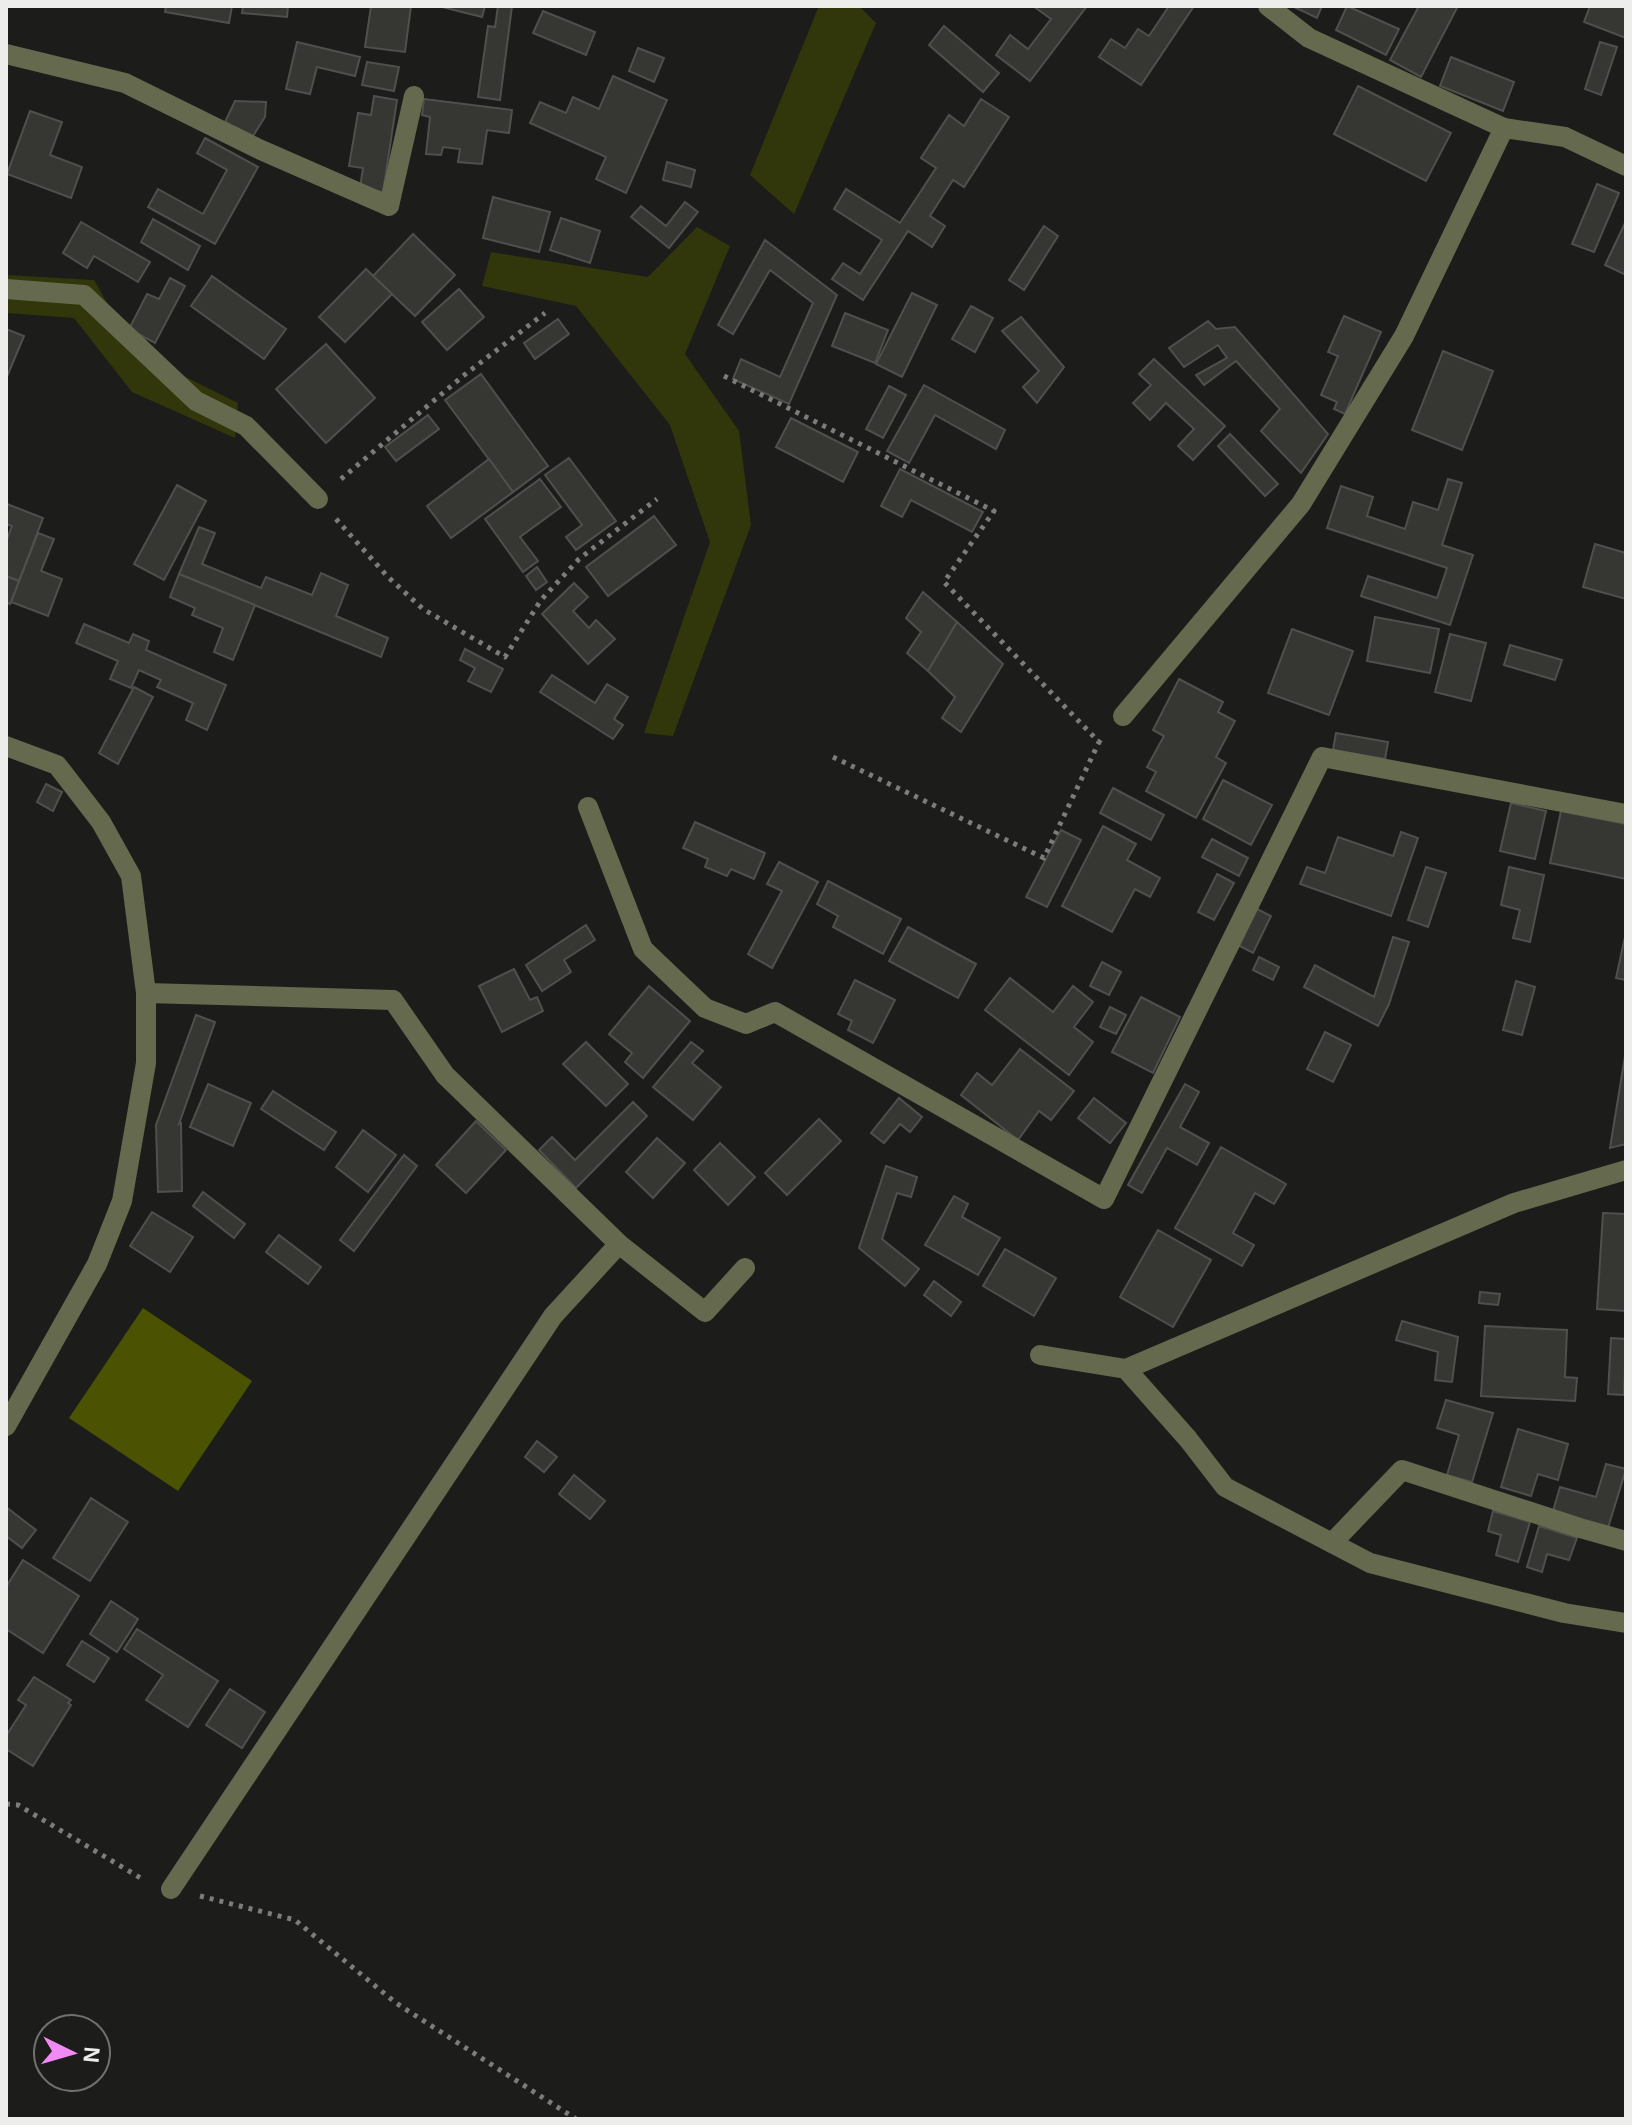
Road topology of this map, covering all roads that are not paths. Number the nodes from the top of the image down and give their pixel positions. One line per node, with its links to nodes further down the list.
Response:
1 (1268, 6): 4 (street)
2 (6, 54): 3 (street)
3 (414, 96)
4 (1504, 128): 5 (street); 8 (street)
5 (1626, 166)
6 (6, 289): 7 (street)
7 (318, 499)
8 (1123, 716)
9 (6, 746): 12 (street)
10 (588, 807): 11 (street)
11 (1626, 814)
12 (146, 993): 14 (street); 18 (street)
13 (1626, 1170): 17 (street)
14 (619, 1244): 15 (street); 22 (street)
15 (745, 1268)
16 (1040, 1355): 17 (street)
17 (1126, 1369): 20 (street)
18 (6, 1426)
19 (1626, 1541): 20 (street)
20 (1332, 1543): 21 (street)
21 (1626, 1623)
22 (171, 1889)

